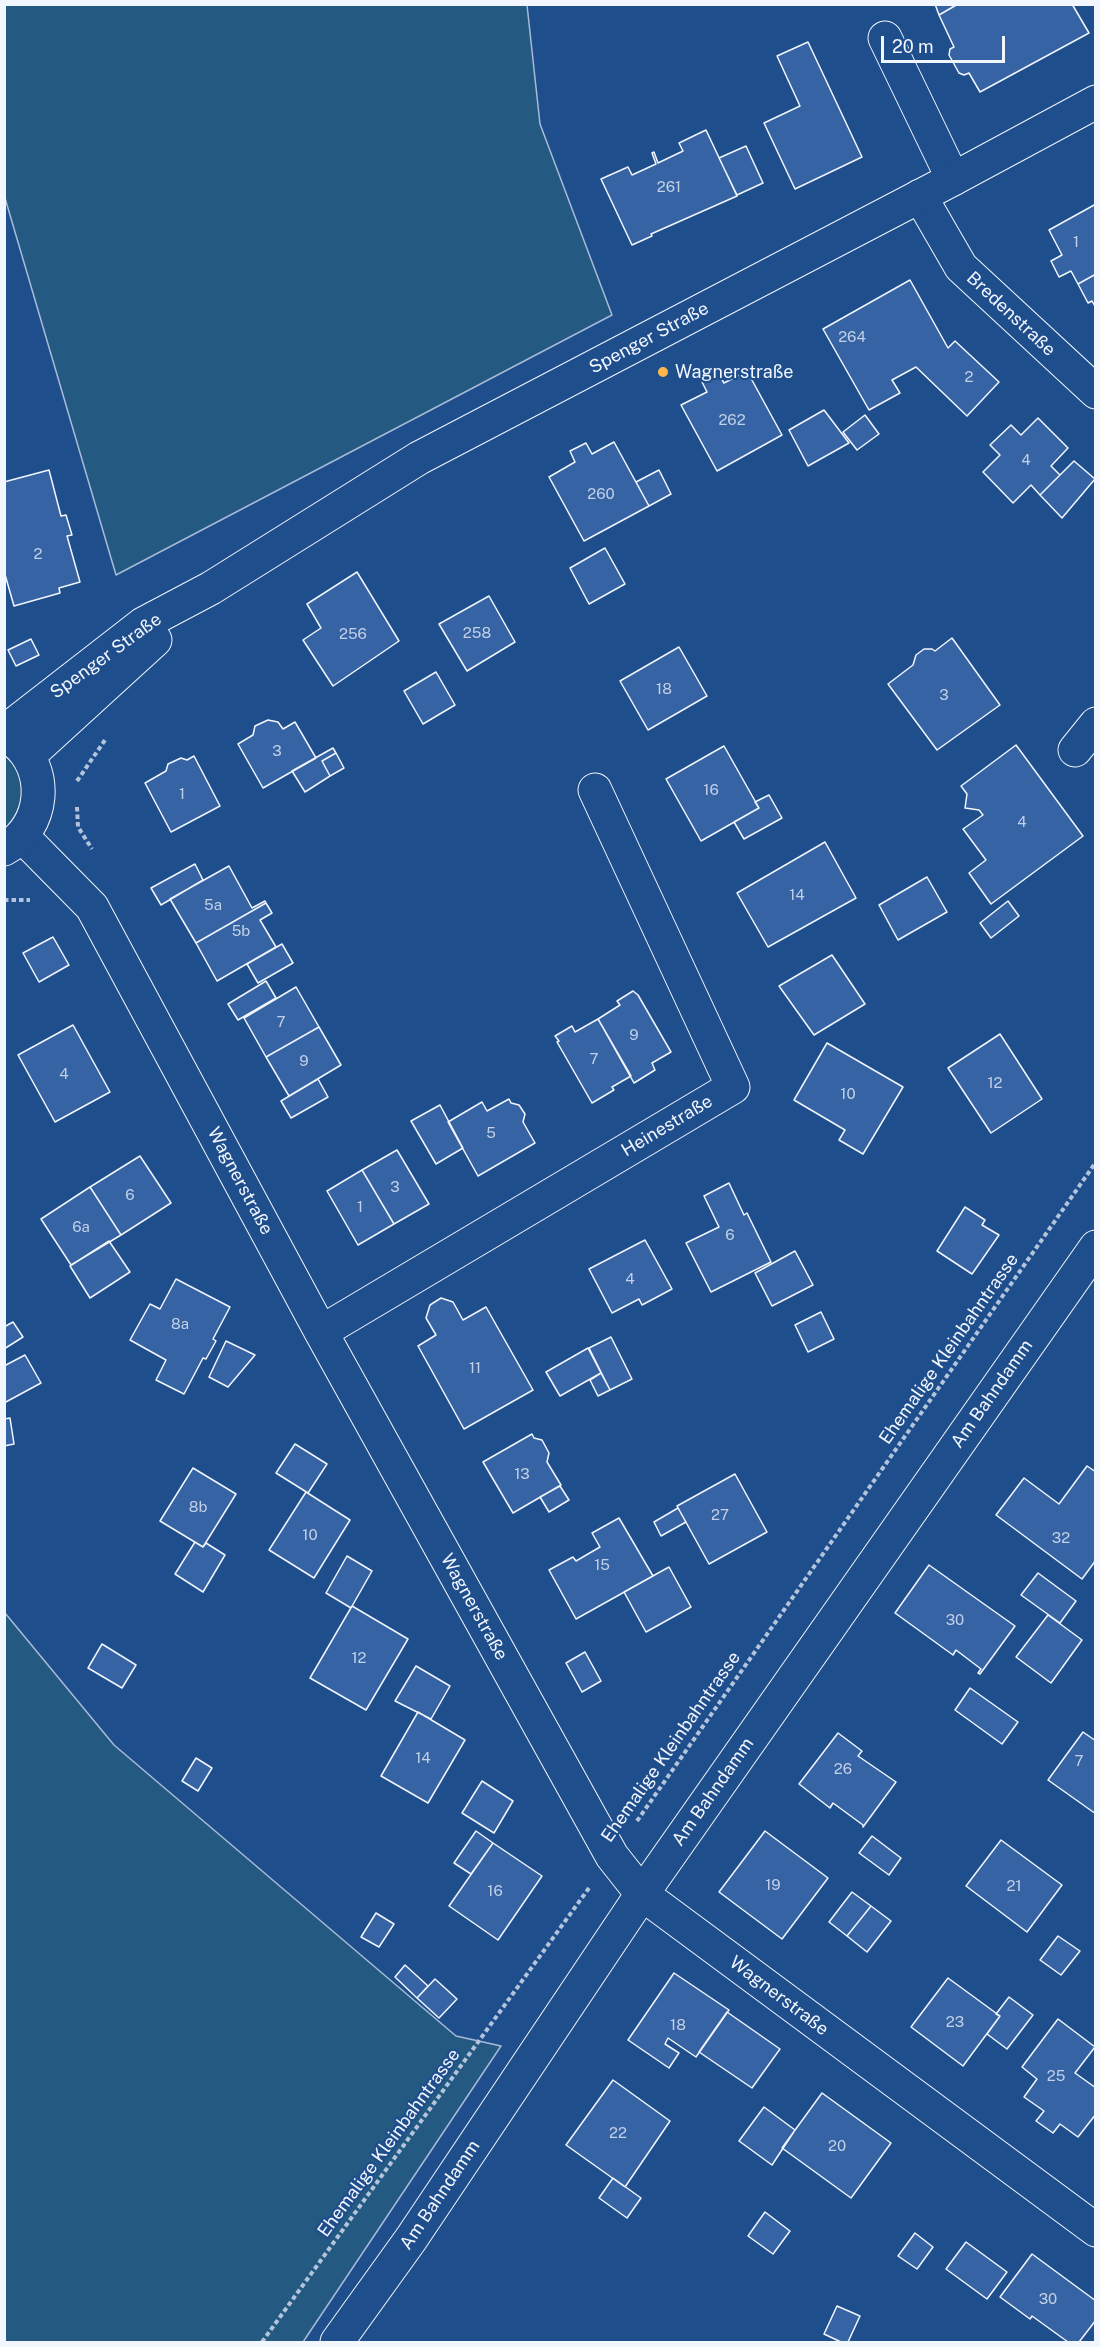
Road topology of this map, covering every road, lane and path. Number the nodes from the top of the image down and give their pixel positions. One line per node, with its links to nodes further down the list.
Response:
1 (885, 38): 3 (street)
2 (1095, 102): 3 (street, Spenger Straße)
3 (953, 179): 4 (street, Spenger Straße)
4 (920, 196): 5 (street, Bredenstraße); 7 (street, Spenger Straße)
5 (1095, 392)
6 (1095, 724): 8 (street)
7 (12, 741): 10 (street)
8 (1074, 750)
9 (595, 790): 13 (street, Heinestraße)
10 (13, 843): 13 (street, Wagnerstraße)
11 (1095, 1162): 14 (path, Ehemalige Kleinbahntrasse)
12 (1095, 1247): 15 (street, Am Bahndamm)
13 (321, 1332): 14 (street, Wagnerstraße)
14 (612, 1856): 15 (street, Wagnerstraße); 17 (path, Ehemalige Kleinbahntrasse)
15 (642, 1894): 16 (street, Wagnerstraße); 18 (street, Am Bahndamm)
16 (1095, 2230)
17 (262, 2343)
18 (338, 2343)

